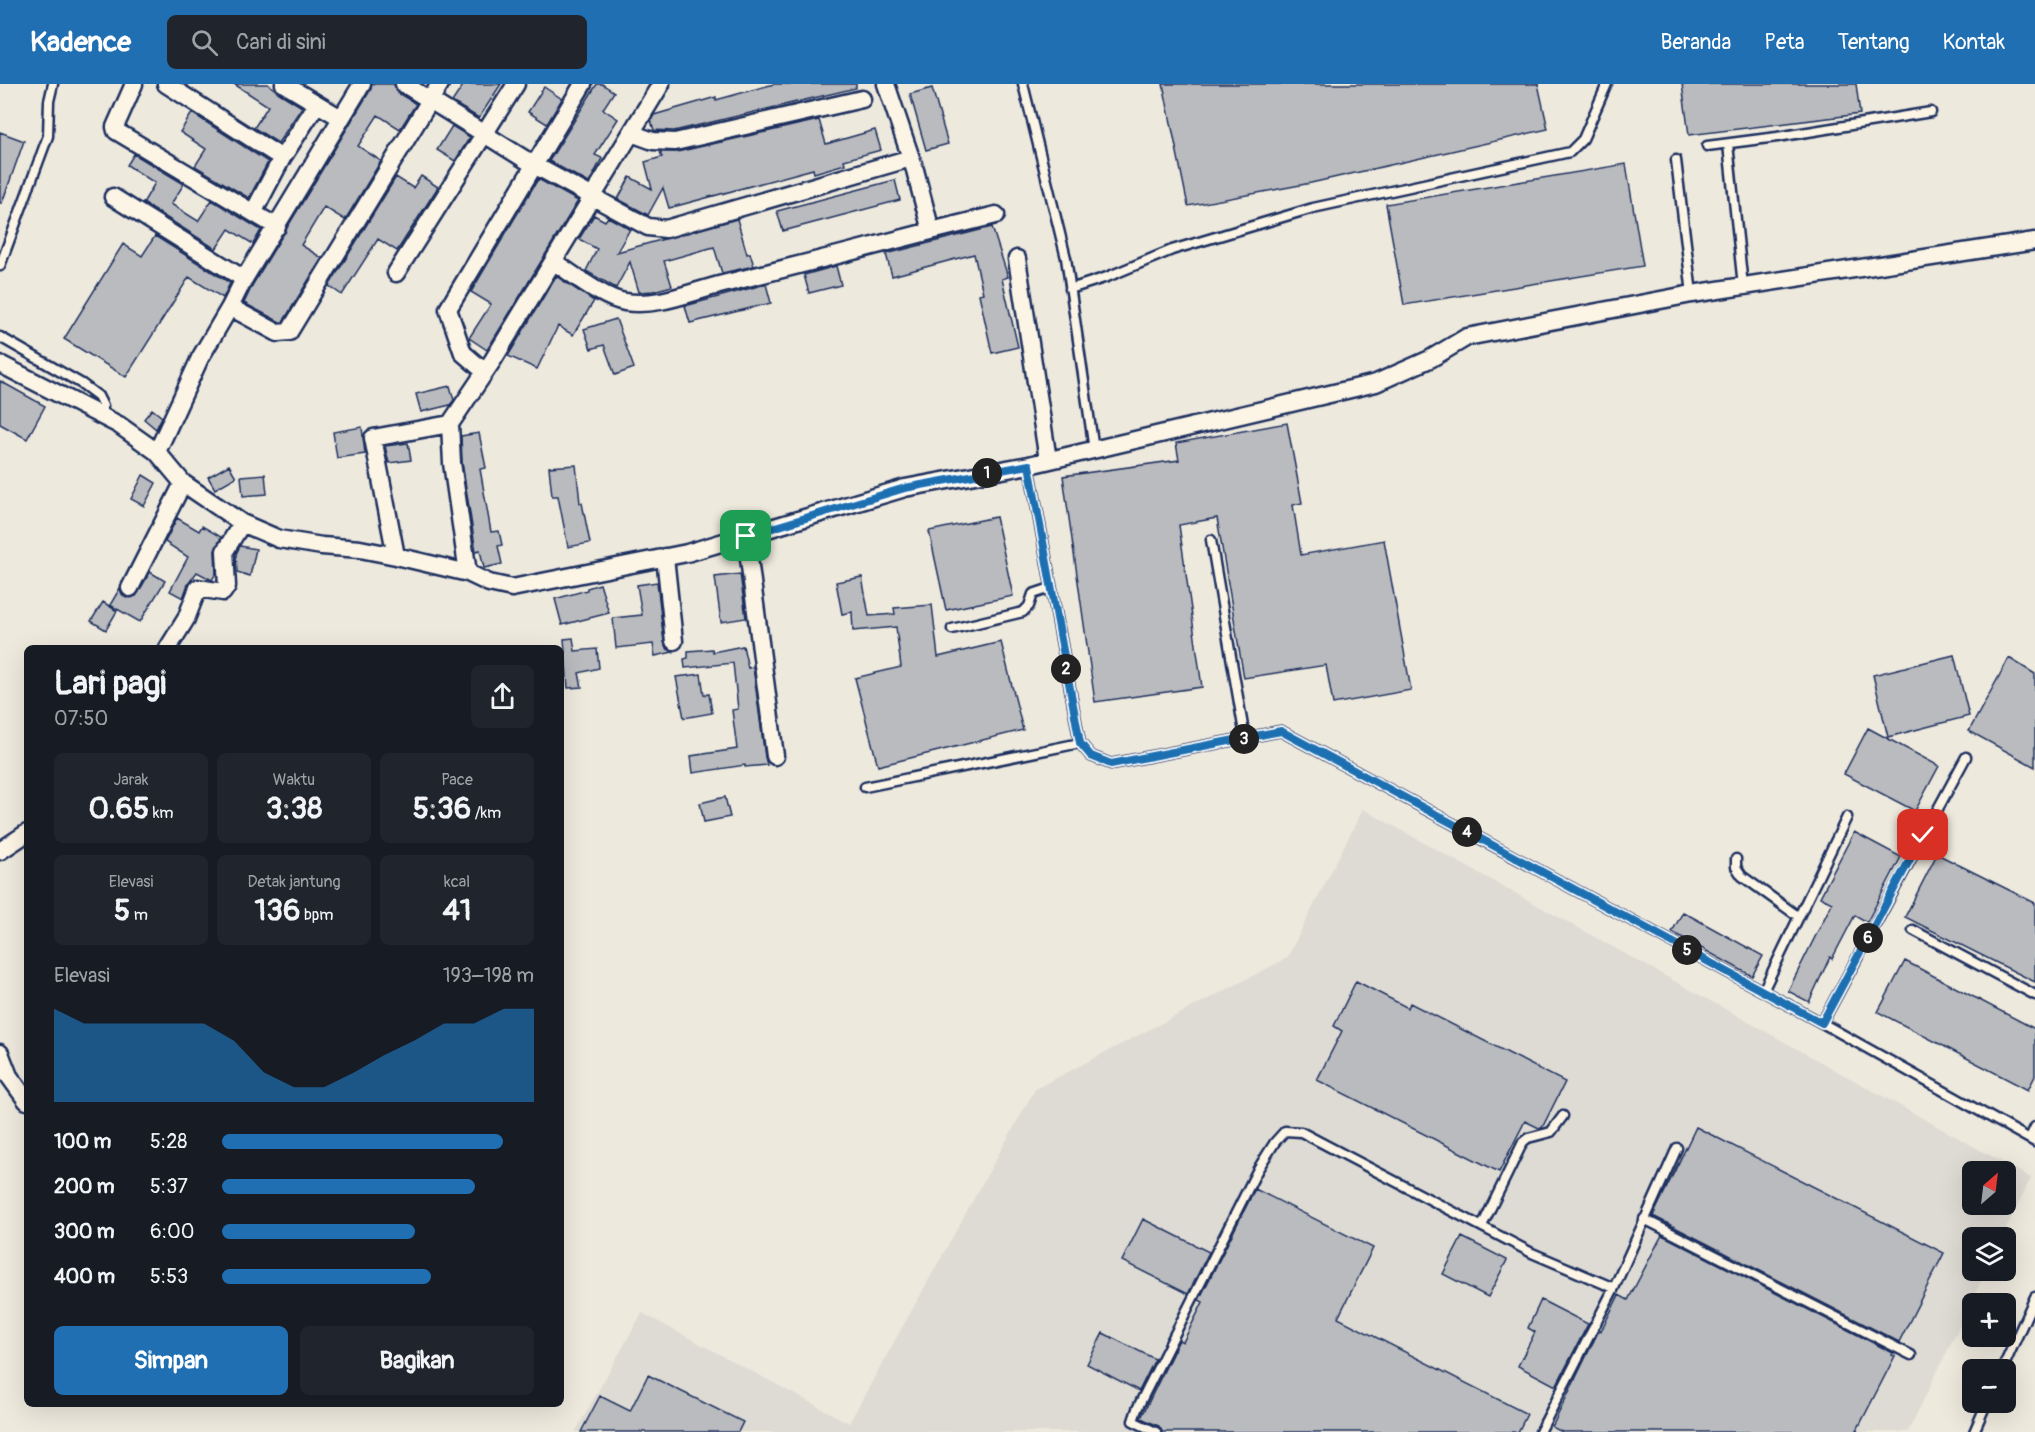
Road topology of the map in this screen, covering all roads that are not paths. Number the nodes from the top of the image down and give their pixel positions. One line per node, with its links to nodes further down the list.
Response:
1 (53, 84): 36 (lane)
2 (134, 84): 29 (street)
3 (166, 84): 23 (street)
4 (284, 84): 16 (street)
5 (362, 84): 18 (street)
6 (404, 84): 15 (street)
7 (441, 84): 15 (street)
8 (516, 84): 20 (street)
9 (583, 84): 26 (street)
10 (661, 84): 19 (street)
11 (886, 84): 24 (street)
12 (1023, 84): 40 (lane)
13 (1607, 84): 40 (lane)
14 (862, 99): 19 (street)
15 (430, 101): 20 (street); 42 (street)
16 (317, 104): 18 (street); 23 (street)
17 (1931, 112): 21 (lane)
18 (341, 118): 31 (street)
19 (631, 133): 28 (street)
20 (484, 135): 26 (street); 37 (street)
21 (1728, 144): 22 (lane); 39 (lane)
22 (1707, 146)
23 (282, 158): 29 (street)
24 (911, 158): 28 (street); 32 (street)
25 (1676, 160): 41 (lane)
26 (534, 165): 28 (street); 45 (street)
27 (113, 197): 38 (street)
28 (593, 198): 35 (street)
29 (253, 213): 31 (street)
30 (996, 215): 32 (street)
31 (277, 227): 38 (street)
32 (931, 231): 35 (street)
33 (2035, 240): 39 (street)
34 (1017, 259): 50 (street)
35 (554, 262): 45 (street)
36 (0, 266)
37 (396, 273)
38 (244, 279): 42 (street)
39 (1743, 286): 41 (street)
40 (1070, 289): 48 (lane)
41 (1692, 294): 48 (street)
42 (230, 307): 49 (street)
43 (0, 337): 46 (lane)
44 (0, 364): 46 (street)
45 (485, 372): 47 (street)
46 (99, 415): 49 (street)
47 (450, 424): 56 (street); 58 (street)
48 (1094, 450): 50 (street)
49 (157, 452): 52 (street)
50 (1048, 460): 51 (street)
51 (1029, 465): 54 (street); 60 (lane)
52 (183, 483): 53 (street); 59 (street)
53 (242, 523): 56 (street); 63 (street)
54 (746, 536): 57 (street); 66 (street)
55 (1211, 540): 64 (lane)
56 (396, 556): 58 (street)
57 (665, 557): 58 (street); 62 (street)
58 (468, 573)
59 (130, 588)
60 (1051, 588): 61 (lane); 65 (lane)
61 (952, 629)
62 (674, 641)
63 (170, 645)
64 (1245, 738): 65 (lane); 75 (lane)
65 (1080, 743): 68 (lane)
66 (775, 756)
67 (1966, 757): 77 (lane)
68 (865, 787)
69 (1847, 817): 73 (lane)
70 (24, 835): 71 (street)
71 (0, 851)
72 (1736, 859): 73 (lane)
73 (1799, 917): 75 (lane)
74 (1913, 930): 76 (lane)
75 (1763, 991): 77 (lane)
76 (2035, 995)
77 (1822, 1023): 82 (lane)
78 (0, 1053): 79 (street)
79 (24, 1097)
80 (1563, 1116): 85 (lane)
81 (2035, 1126): 82 (lane)
82 (2032, 1140)
83 (1677, 1148): 84 (lane)
84 (1644, 1219): 86 (lane); 88 (lane)
85 (1482, 1226): 86 (lane); 91 (lane)
86 (1614, 1288): 92 (lane)
87 (2035, 1297): 89 (lane)
88 (1911, 1355)
89 (2007, 1359)
90 (1982, 1413): 93 (lane)
91 (1156, 1432)
92 (1540, 1432)
93 (1974, 1432)

